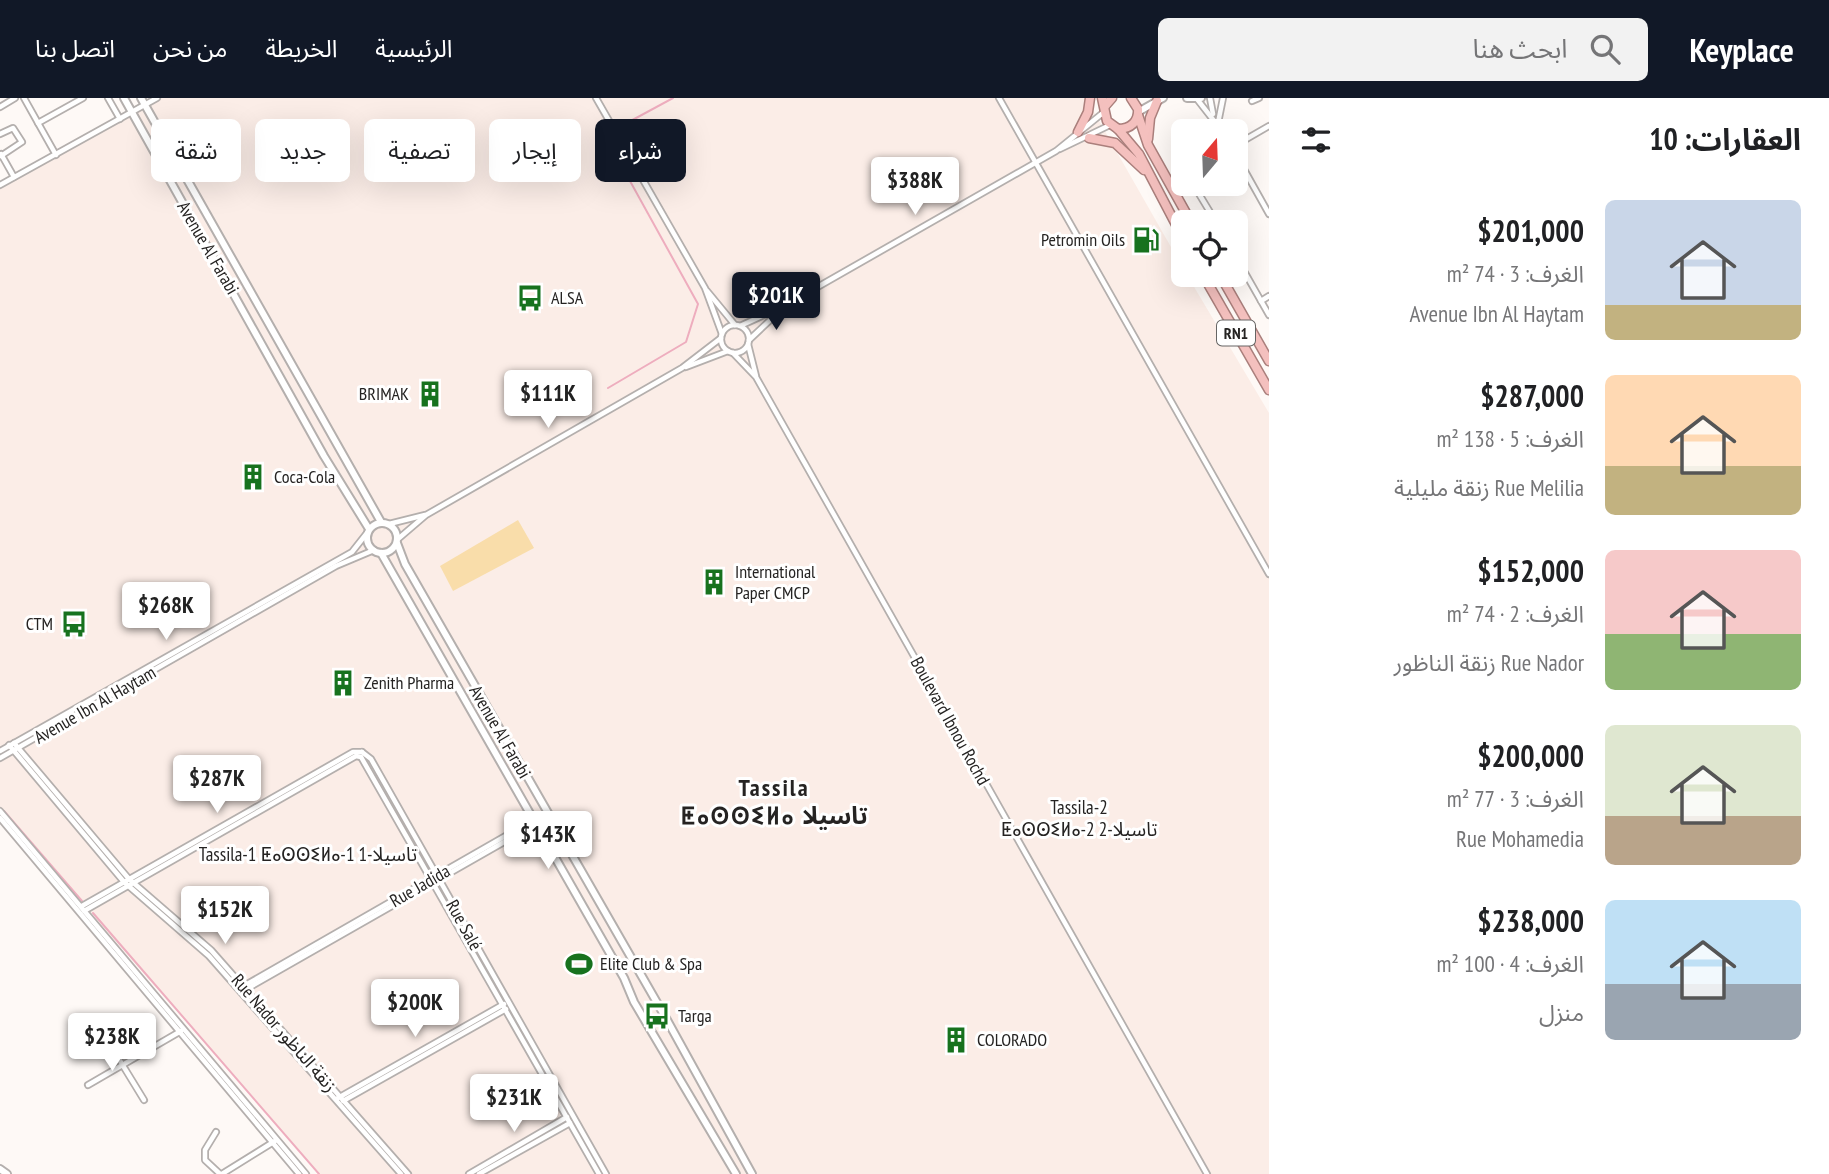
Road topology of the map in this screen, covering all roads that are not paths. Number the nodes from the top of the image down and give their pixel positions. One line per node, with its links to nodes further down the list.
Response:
1 (15, 98): 22 (street)
2 (24, 98): 29 (street)
3 (83, 98): 29 (street)
4 (108, 98): 25 (street)
5 (124, 98): 23 (street, Avenue Al Farabi)
6 (141, 98): 20 (street, Avenue Al Farabi)
7 (157, 98): 20 (street)
8 (596, 98): 51 (street)
9 (999, 98): 40 (street)
10 (1090, 98): 32 (highway)
11 (1112, 98): 21 (highway)
12 (1187, 98): 18 (street)
13 (1210, 98): 27 (street)
14 (1223, 98): 28 (street)
15 (1259, 98): 19 (street)
16 (1135, 99): 24 (highway)
17 (1160, 99): 24 (street); 36 (highway)
18 (1199, 99): 26 (street)
19 (1252, 101)
20 (145, 105): 23 (street); 65 (street, Avenue Al Farabi)
21 (1104, 105): 31 (highway); 32 (street)
22 (0, 107)
23 (132, 112): 25 (street); 67 (street, Avenue Al Farabi)
24 (1138, 113): 31 (highway); 36 (highway)
25 (120, 119): 39 (street)
26 (1214, 119)
27 (1215, 119)
28 (1217, 119)
29 (38, 123): 39 (street)
30 (1269, 126): 35 (street)
31 (1114, 127): 34 (street); 43 (highway)
32 (1079, 132): 37 (street)
33 (0, 134): 38 (street)
34 (1089, 138): 37 (street); 43 (highway)
35 (1248, 138)
36 (1148, 145): 45 (highway)
37 (1056, 150): 40 (street)
38 (1, 154): 42 (street)
39 (56, 155): 42 (street)
40 (1035, 162): 54 (street); 70 (street)
41 (1248, 176): 46 (street)
42 (14, 177): 44 (street)
43 (1150, 177): 47 (highway)
44 (0, 185)
45 (1184, 210)
46 (1269, 214)
47 (1171, 216)
48 (1248, 278): 53 (street)
49 (1210, 287): 63 (highway, RN1)
50 (1227, 287): 60 (highway, RN1)
51 (705, 288): 56 (street); 57 (street)
52 (1269, 296): 53 (street)
53 (1261, 301): 55 (street)
54 (786, 305): 56 (street); 58 (street)
55 (1269, 315)
56 (737, 326): 57 (street); 58 (street)
57 (722, 336): 59 (street); 61 (street)
58 (748, 342): 59 (street); 62 (street, Boulevard Ibnou Rochd)
59 (730, 352): 61 (street); 62 (street, Boulevard Ibnou Rochd)
60 (1269, 361)
61 (682, 368): 64 (street)
62 (756, 377): 107 (street, Boulevard Ibnou Rochd)
63 (1269, 390)
64 (426, 515): 66 (street); 68 (street)
65 (381, 522): 66 (street); 67 (street)
66 (389, 524): 68 (street)
67 (368, 531): 69 (street); 71 (street, Avenue Ibn Al Haytam)
68 (397, 541): 69 (street); 77 (street, Avenue Al Farabi)
69 (377, 552): 71 (street, Avenue Ibn Al Haytam); 79 (street, Avenue Al Farabi)
70 (1269, 574)
71 (126, 683): 72 (street, Avenue Ibn Al Haytam); 73 (street, Avenue Ibn Al Haytam)
72 (12, 744): 73 (street, Rue Nador زنقة الناظور); 74 (street, Avenue Ibn Al Haytam)
73 (16, 750): 75 (street, Avenue Ibn Al Haytam); 81 (street, Rue Nador زنقة الناظور)
74 (0, 751)
75 (0, 758)
76 (0, 811): 82 (street)
77 (549, 817): 79 (street, Rue Jadida); 106 (street, Avenue Al Farabi)
78 (0, 818): 82 (street)
79 (535, 823): 80 (street, Rue Jadida); 105 (street, Avenue Al Farabi)
80 (435, 880): 81 (street, Rue Salé); 83 (street, Rue Jadida); 84 (street, Rue Salé)
81 (129, 883): 82 (street); 83 (street, Rue Nador زنقة الناظور)
82 (82, 909): 85 (street)
83 (242, 990): 90 (street, Rue Nador زنقة الناظور)
84 (507, 1005): 90 (street); 91 (street, Rue Salé)
85 (183, 1030): 87 (street); 93 (street)
86 (103, 1032): 87 (street)
87 (122, 1065): 88 (street); 89 (street)
88 (88, 1085)
89 (144, 1100)
90 (339, 1100): 99 (street, Rue Nador زنقة الناظور); 100 (street, Rue Nador زنقة الناظور)
91 (571, 1119): 101 (street); 102 (street); 103 (street, Rue Salé); 104 (street, Rue Salé)
92 (216, 1132): 96 (street)
93 (275, 1141): 96 (street); 97 (street); 98 (street)
94 (0, 1169): 95 (street)
95 (8, 1174)
96 (221, 1174)
97 (299, 1174)
98 (306, 1174)
99 (401, 1174)
100 (408, 1174)
101 (469, 1174)
102 (479, 1174)
103 (599, 1174)
104 (606, 1174)
105 (736, 1174)
106 (752, 1174)
107 (1207, 1174)

